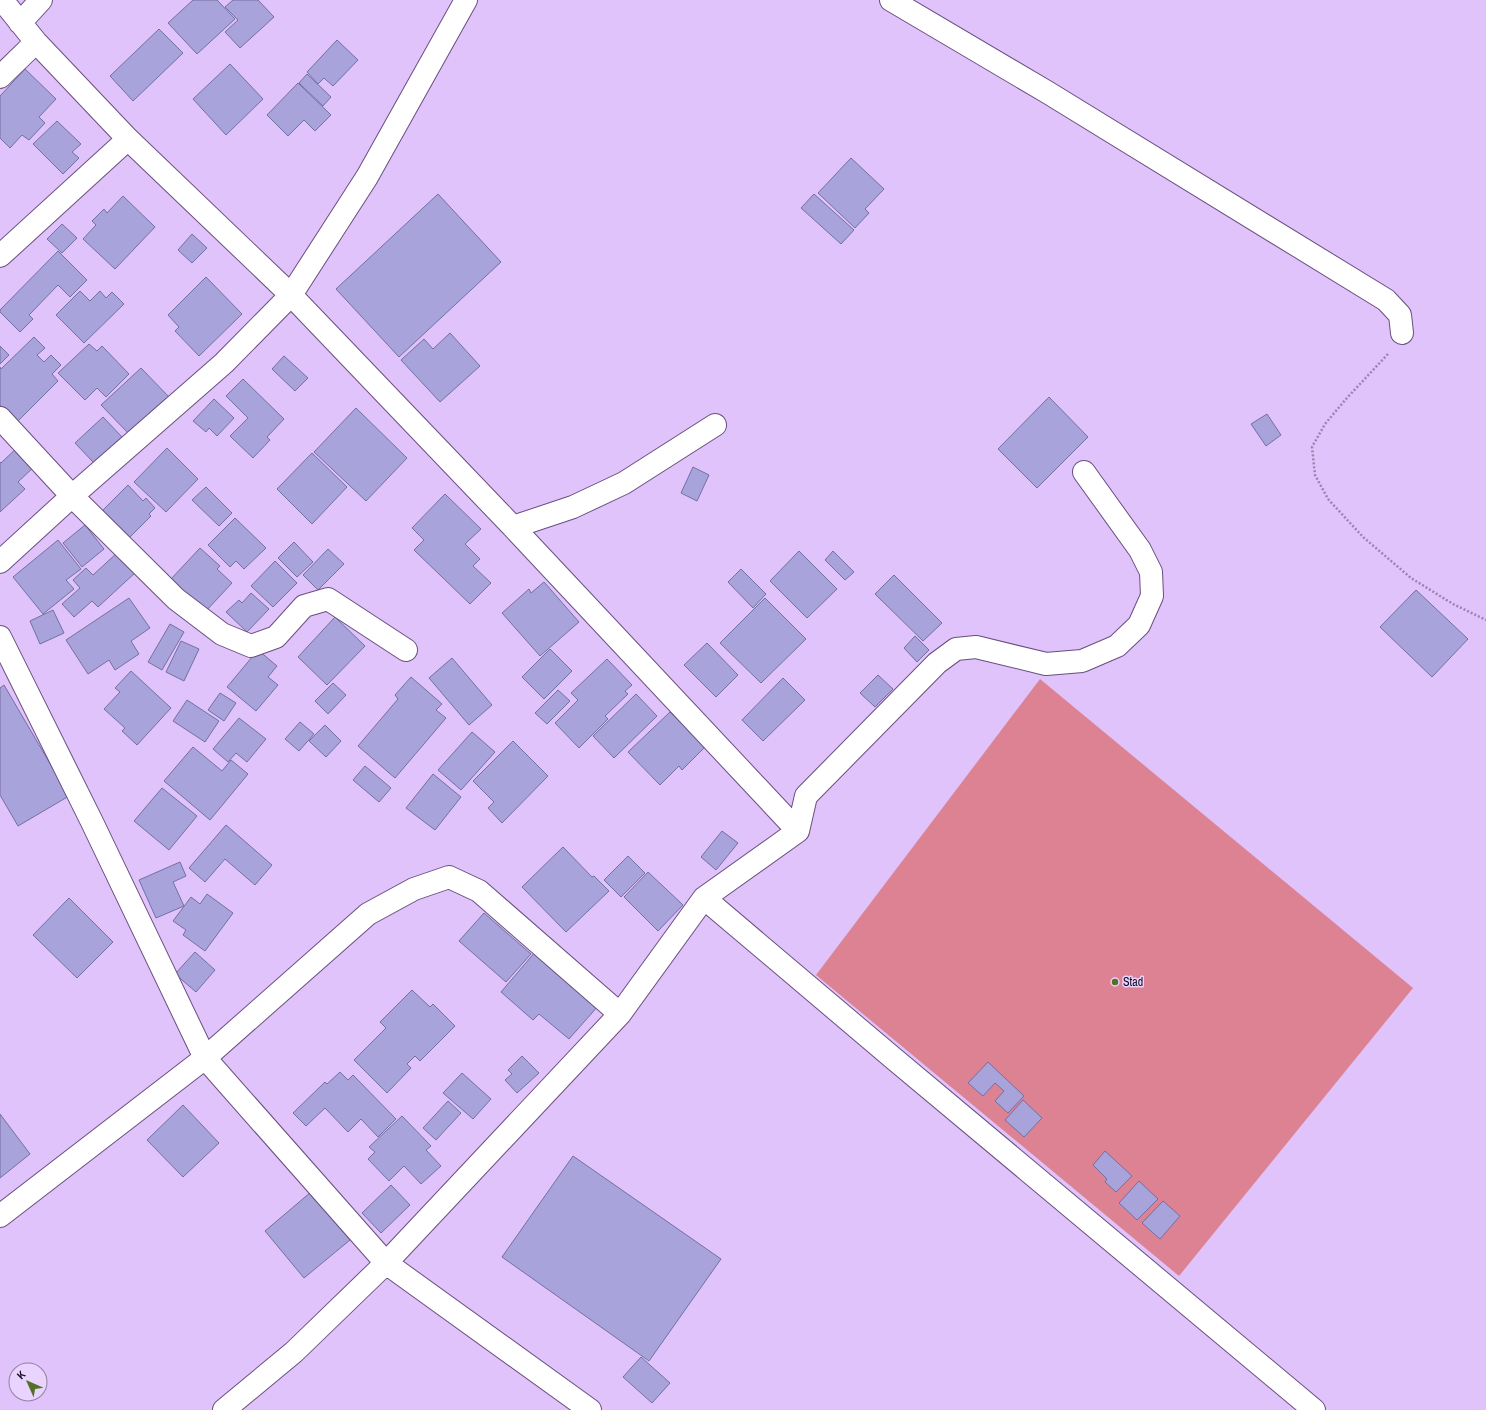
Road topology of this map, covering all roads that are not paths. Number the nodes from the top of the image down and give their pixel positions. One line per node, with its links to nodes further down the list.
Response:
1 (2, 0): 5 (street)
2 (41, 0): 5 (street)
3 (466, 0): 10 (street)
4 (891, 0): 11 (street)
5 (20, 23): 6 (street)
6 (36, 42): 7 (street); 8 (street)
7 (0, 77)
8 (128, 139): 9 (street); 10 (street)
9 (0, 256)
10 (291, 295): 15 (street); 16 (street)
11 (1402, 333)
12 (0, 418): 15 (street)
13 (715, 425): 16 (street)
14 (1084, 472): 20 (street)
15 (72, 496): 17 (street); 19 (street)
16 (513, 527): 20 (street)
17 (0, 562)
18 (0, 637): 23 (street)
19 (406, 650)
20 (798, 831): 21 (street)
21 (704, 898): 22 (street); 28 (street)
22 (620, 1014): 23 (street); 25 (street)
23 (205, 1058): 24 (street); 25 (street)
24 (0, 1216)
25 (386, 1263): 26 (street); 27 (street)
26 (224, 1410)
27 (590, 1410)
28 (1314, 1410)

